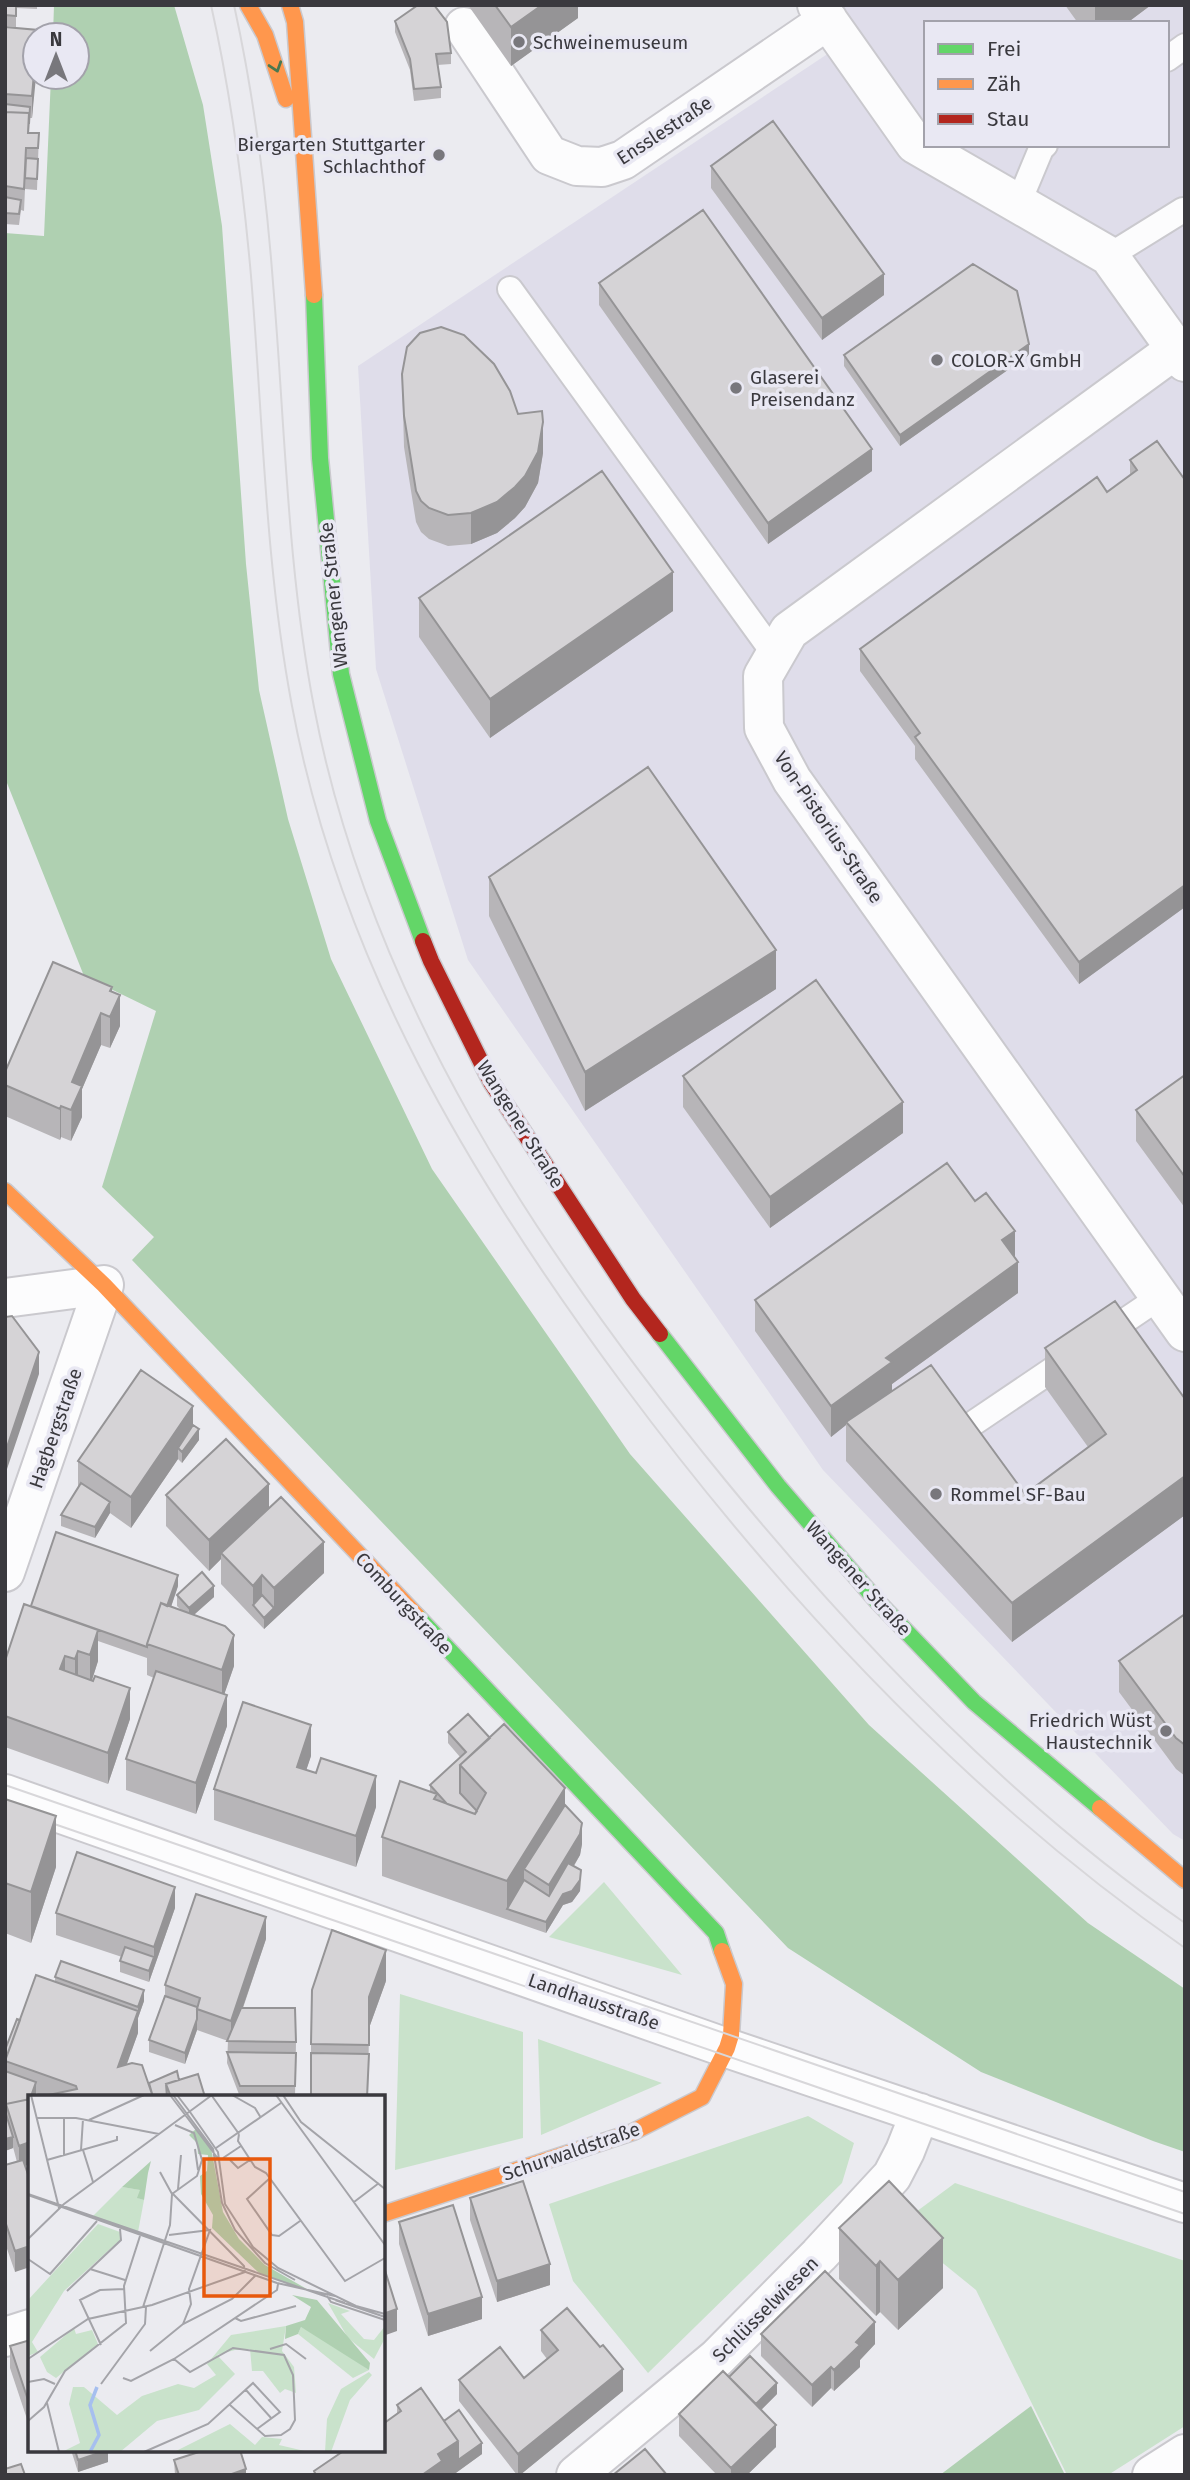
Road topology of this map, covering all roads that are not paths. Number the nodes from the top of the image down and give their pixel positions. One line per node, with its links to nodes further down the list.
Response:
1 (248, 5): 8 (street, Wangener Straße, one-way to 8)
2 (290, 5): 8 (street, Wangener Straße)
3 (822, 12): 4 (street, Ensslestraße); 9 (street)
4 (464, 27)
5 (1185, 46): 6 (lane)
6 (1169, 58)
7 (1043, 147): 9 (lane)
8 (304, 151): 23 (street, Wangener Straße)
9 (1018, 204): 11 (street)
10 (1184, 210): 11 (lane)
11 (1109, 256): 13 (street)
12 (510, 289): 14 (lane)
13 (1180, 356): 14 (street, Von-Pistorius-Straße)
14 (775, 654): 17 (street, Von-Pistorius-Straße)
15 (5, 1191): 16 (street, Comburgstraße)
16 (104, 1285): 18 (street); 21 (street, Hagbergstraße); 24 (street, Comburgstraße)
17 (1160, 1297): 19 (street, Von-Pistorius-Straße); 20 (lane)
18 (5, 1298)
19 (1185, 1332)
20 (975, 1422)
21 (5, 1572)
22 (5, 1794): 24 (street, Landhausstraße)
23 (1185, 1880)
24 (727, 2048): 25 (street, Landhausstraße); 27 (street, Schurwaldstraße)
25 (920, 2113): 26 (street, Landhausstraße); 31 (street, Schlüsselwiesen)
26 (1185, 2203)
27 (385, 2213)
28 (28, 2330): 29 (street)
29 (5, 2337)
30 (1185, 2454): 32 (street)
31 (576, 2475)
32 (1153, 2475)

